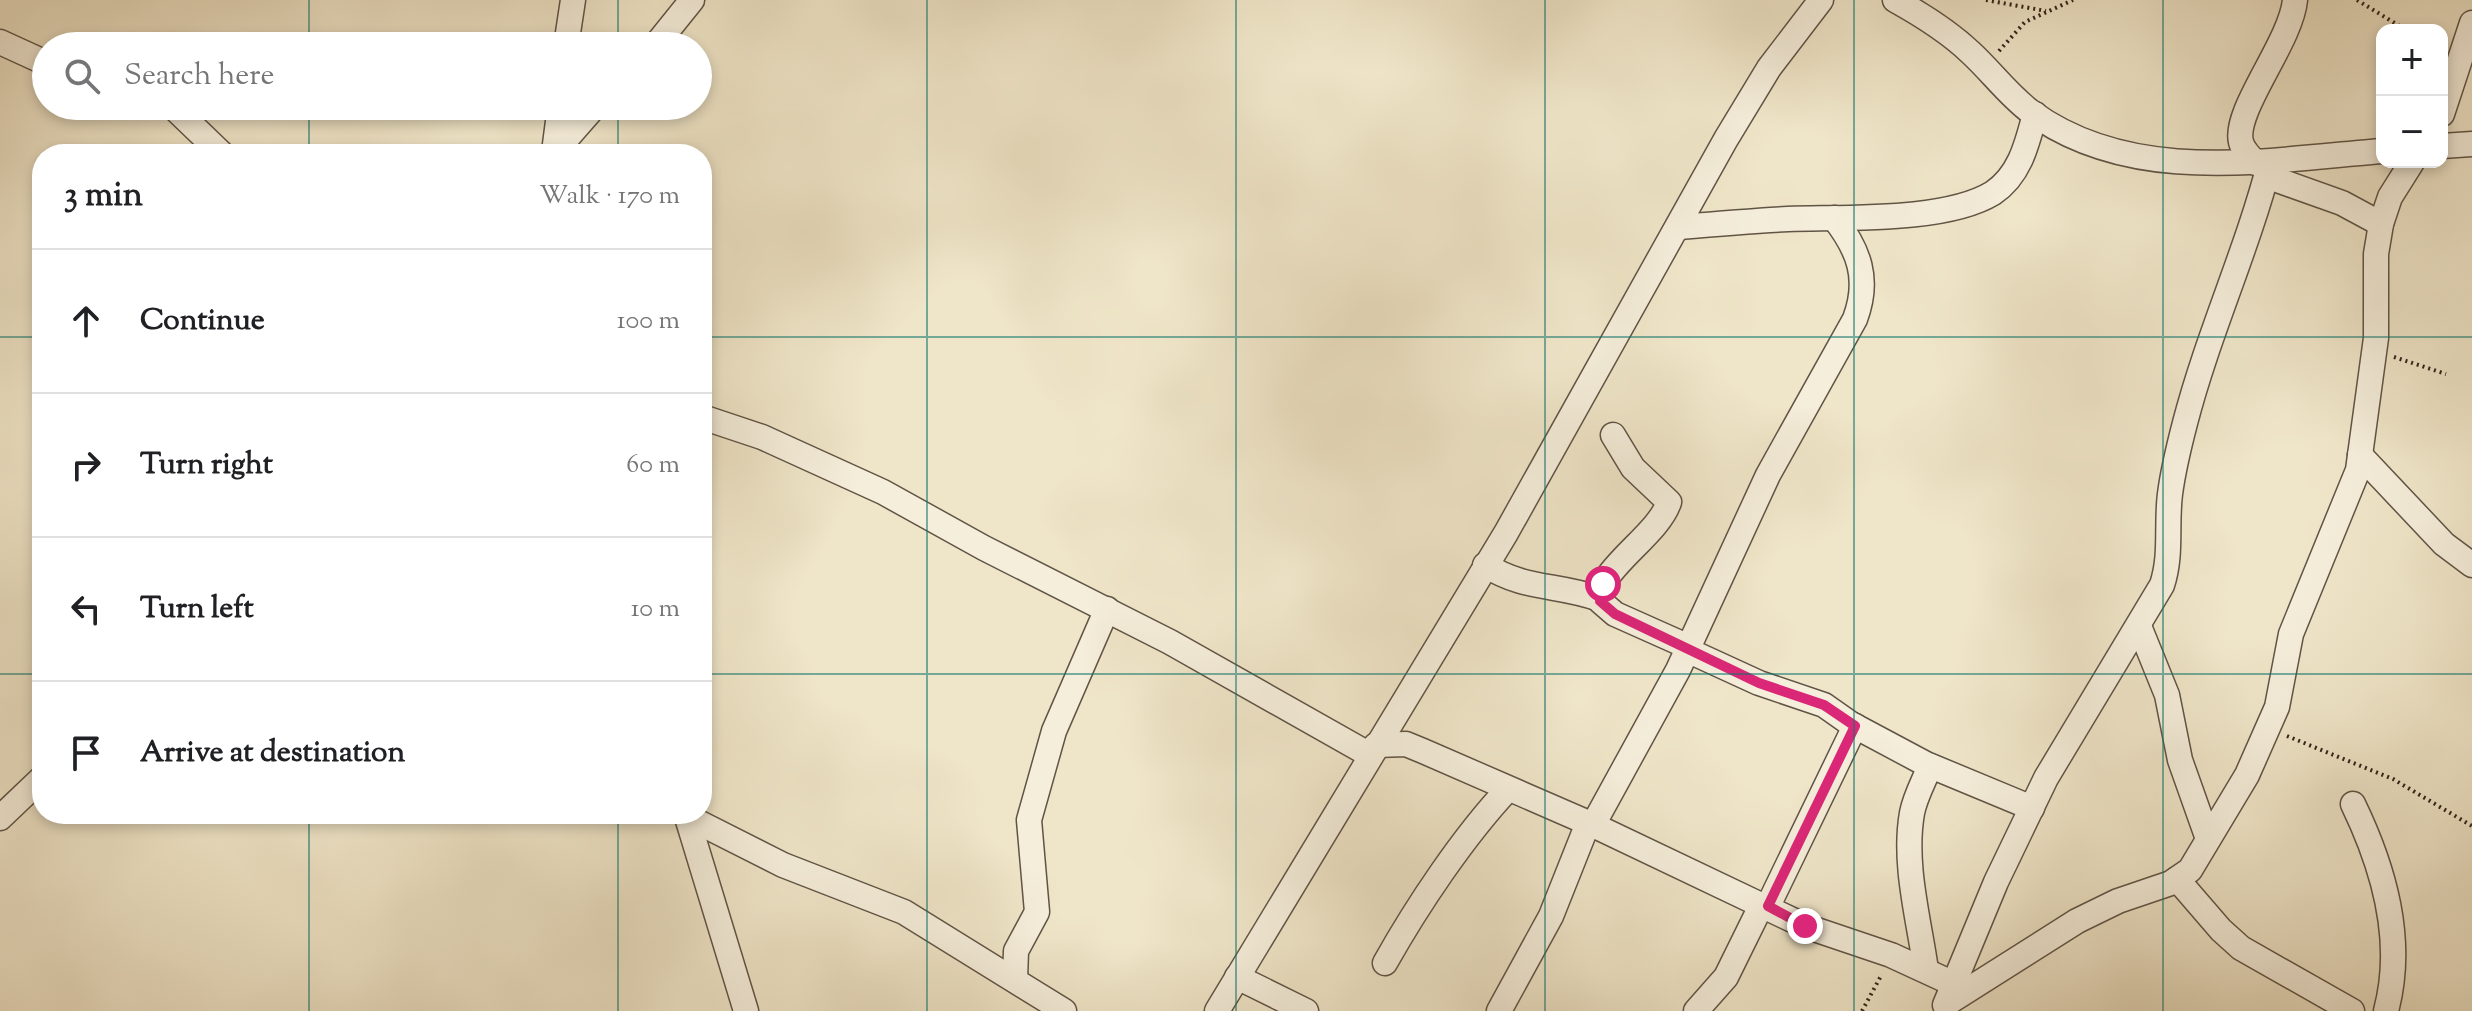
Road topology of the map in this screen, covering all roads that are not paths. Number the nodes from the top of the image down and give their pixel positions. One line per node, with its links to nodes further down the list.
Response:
1 (573, 0): 7 (street)
2 (692, 0): 8 (street)
3 (1821, 0): 26 (street)
4 (1895, 0): 12 (street)
5 (2295, 0): 22 (street)
6 (2472, 23): 11 (street)
7 (568, 32)
8 (666, 32)
9 (0, 42): 10 (street)
10 (32, 57)
11 (2448, 96)
12 (2035, 114): 22 (street); 24 (street)
13 (187, 120): 16 (street)
14 (558, 120): 17 (street)
15 (583, 120): 18 (street)
16 (212, 144)
17 (554, 144)
18 (562, 144)
19 (2472, 144): 20 (street)
20 (2448, 146)
21 (2376, 152): 22 (street)
22 (2264, 167): 25 (street); 34 (street)
23 (2408, 168): 25 (street)
24 (1834, 218): 26 (street); 35 (street)
25 (2381, 224): 29 (street)
26 (1679, 227): 30 (street)
27 (712, 420): 33 (street)
28 (1613, 435): 32 (street)
29 (2360, 455): 31 (street); 47 (street)
30 (1485, 565): 32 (street); 37 (street)
31 (2472, 565)
32 (1600, 599): 35 (street)
33 (1107, 609): 37 (street); 53 (street)
34 (2139, 626): 42 (street); 47 (street)
35 (1688, 649): 36 (street); 46 (street)
36 (1855, 726): 38 (street); 49 (street)
37 (1373, 750): 40 (street); 52 (street)
38 (1930, 766): 42 (street); 51 (street)
39 (32, 788): 43 (street)
40 (1508, 789): 46 (street); 50 (street)
41 (2353, 804): 62 (street)
42 (2032, 808): 54 (street)
43 (0, 818)
44 (689, 824): 55 (street)
45 (703, 824): 53 (street)
46 (1591, 824): 49 (street); 59 (street)
47 (2208, 839): 48 (street)
48 (2177, 879): 54 (street); 61 (street)
49 (1765, 905): 51 (street); 60 (street)
50 (1385, 963)
51 (1926, 970): 54 (street)
52 (1237, 977): 57 (street); 58 (street)
53 (1015, 979): 56 (street)
54 (1947, 1000)
55 (746, 1011)
56 (1064, 1011)
57 (1217, 1011)
58 (1306, 1011)
59 (1499, 1011)
60 (1696, 1011)
61 (2352, 1011)
62 (2386, 1011)

